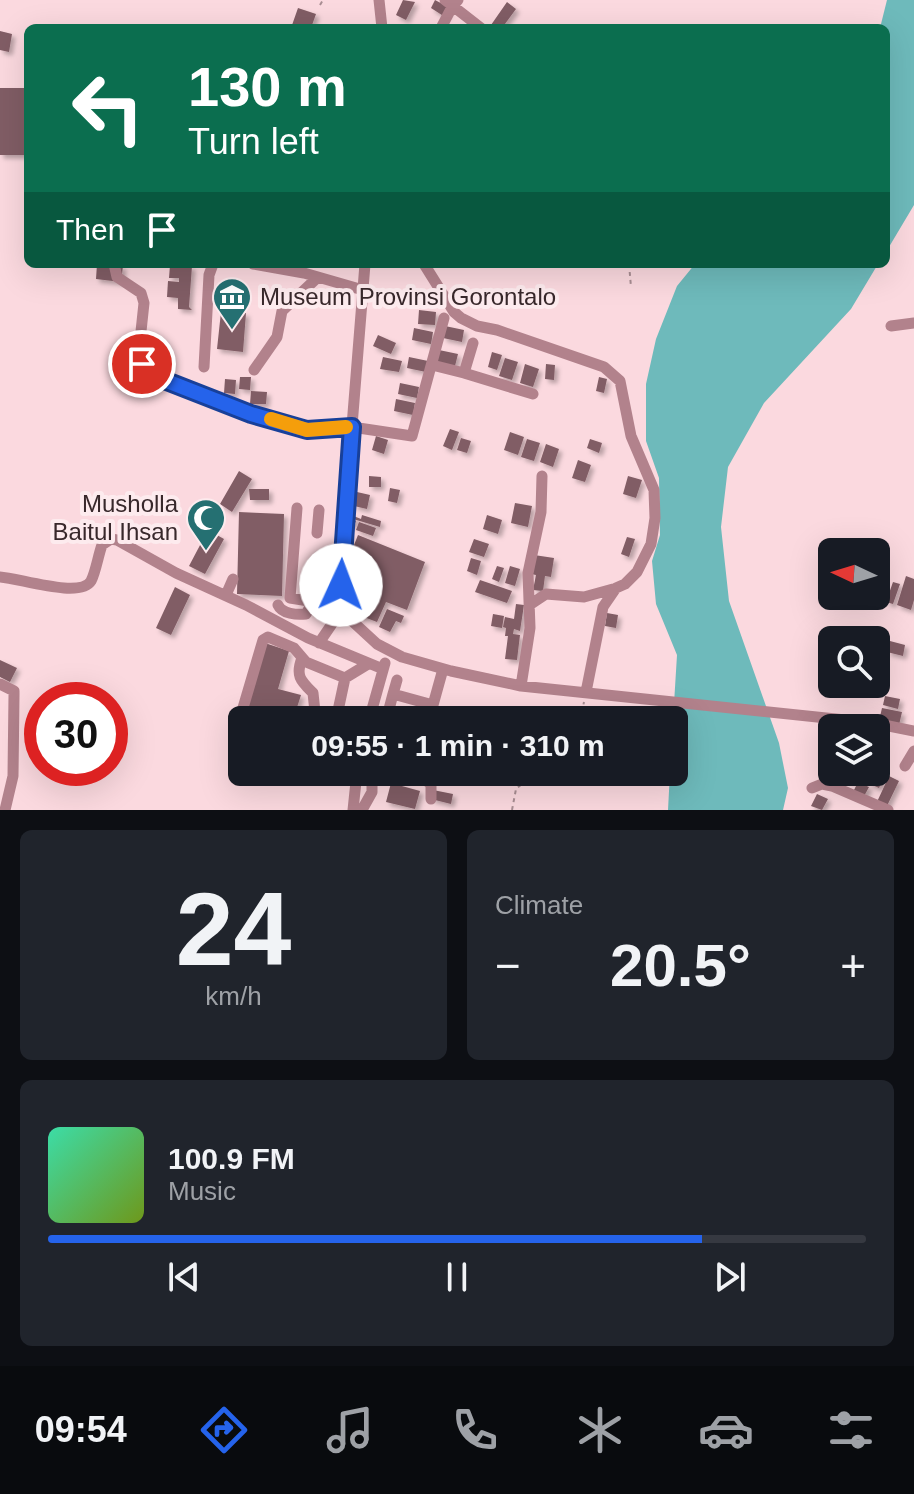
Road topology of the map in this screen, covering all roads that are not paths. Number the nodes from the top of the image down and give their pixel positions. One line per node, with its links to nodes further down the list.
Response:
1 (379, 0): 3 (street)
2 (452, 2): 4 (street); 5 (street)
3 (382, 24)
4 (443, 24)
5 (477, 24)
6 (115, 268): 22 (street)
7 (212, 268): 18 (street)
8 (273, 268): 11 (street)
9 (365, 268): 12 (street)
10 (426, 268): 29 (street)
11 (318, 277): 12 (street); 19 (street)
12 (363, 290): 22 (street)
13 (444, 318): 17 (street)
14 (914, 323): 15 (street)
15 (891, 326)
16 (473, 343): 20 (street)
17 (432, 365): 20 (street); 22 (street)
18 (204, 367)
19 (254, 370)
20 (464, 373): 21 (street)
21 (533, 394)
22 (352, 427): 33 (street)
23 (542, 476): 31 (street)
24 (297, 508): 32 (street)
25 (319, 510): 26 (street)
26 (317, 533)
27 (0, 577): 30 (street)
28 (233, 579): 30 (street)
29 (616, 588): 31 (street); 44 (street)
30 (226, 595): 34 (street)
31 (531, 604): 43 (street)
32 (278, 605)
33 (346, 610): 34 (street); 35 (street)
34 (319, 643): 37 (street)
35 (390, 652): 38 (street); 39 (street)
36 (302, 658): 40 (street); 46 (street); 47 (street)
37 (368, 664): 38 (street); 40 (street)
38 (383, 669): 49 (street)
39 (443, 669): 43 (street); 45 (street)
40 (345, 678): 48 (street)
41 (397, 680): 45 (street)
42 (0, 684): 59 (street)
43 (521, 686): 44 (street)
44 (591, 693): 51 (street)
45 (393, 694): 50 (street)
46 (243, 706)
47 (314, 706)
48 (339, 706)
49 (373, 706)
50 (390, 706)
51 (914, 731)
52 (914, 751): 53 (street)
53 (905, 766)
54 (356, 786): 60 (street)
55 (372, 786): 61 (street)
56 (431, 786): 58 (street)
57 (812, 788): 62 (street)
58 (431, 799)
59 (5, 810)
60 (353, 810)
61 (362, 810)
62 (888, 810)

